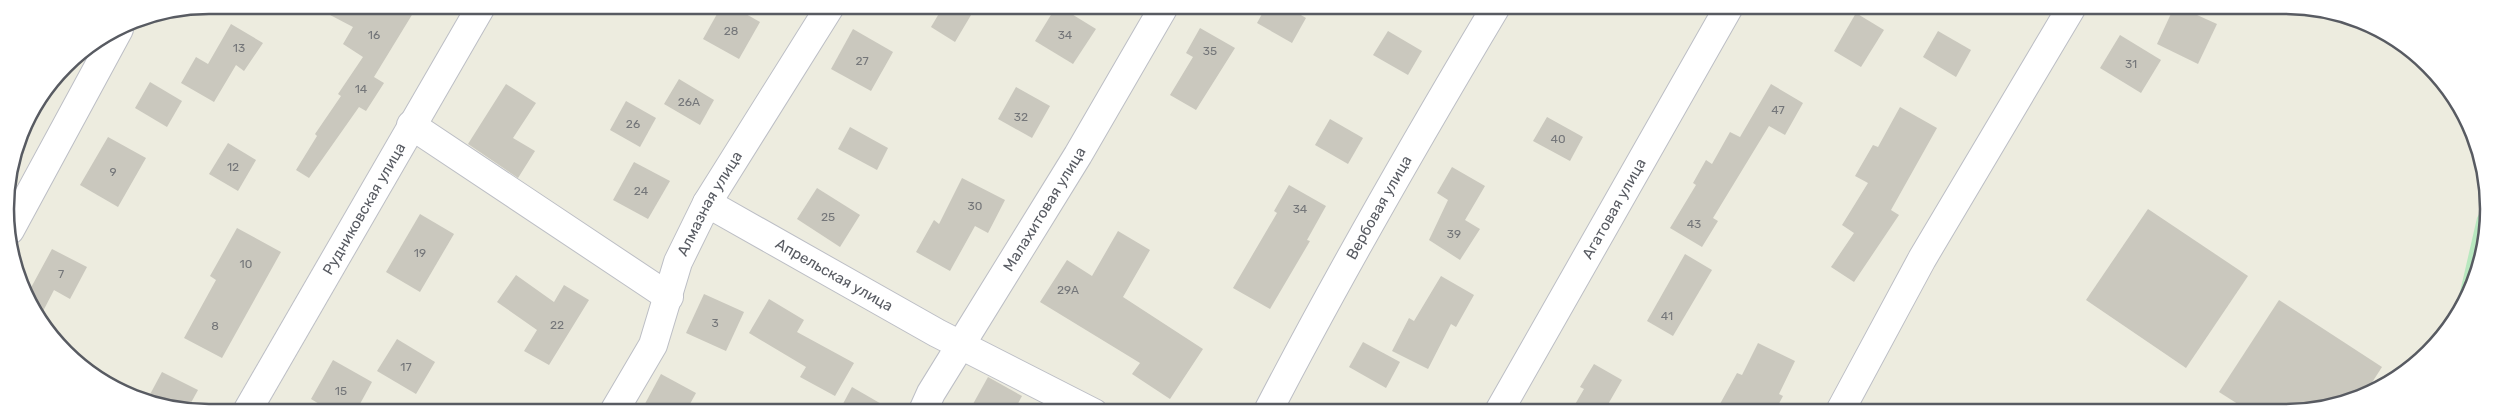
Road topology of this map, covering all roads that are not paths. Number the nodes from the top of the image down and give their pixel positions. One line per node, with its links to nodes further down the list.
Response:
1 (477, 14): 8 (street, Рудниковская улица)
2 (825, 14): 9 (street, Алмазная улица)
3 (1160, 14): 12 (street, Малахитовая улица)
4 (1492, 14): 17 (street, Вербовая улица)
5 (1725, 14): 18 (street, Агатовая улица)
6 (2069, 14): 19 (street)
7 (114, 39): 10 (street)
8 (411, 125): 11 (street); 13 (street, Рудниковская улица)
9 (707, 203): 11 (street, Алмазная улица); 12 (street, Апрельская улица)
10 (14, 223)
11 (669, 297): 14 (street, Алмазная улица)
12 (962, 346): 15 (street, Малахитовая улица); 16 (street, Апрельская улица)
13 (251, 404)
14 (618, 404)
15 (927, 404)
16 (1078, 404)
17 (1271, 404)
18 (1503, 404)
19 (1843, 404)

